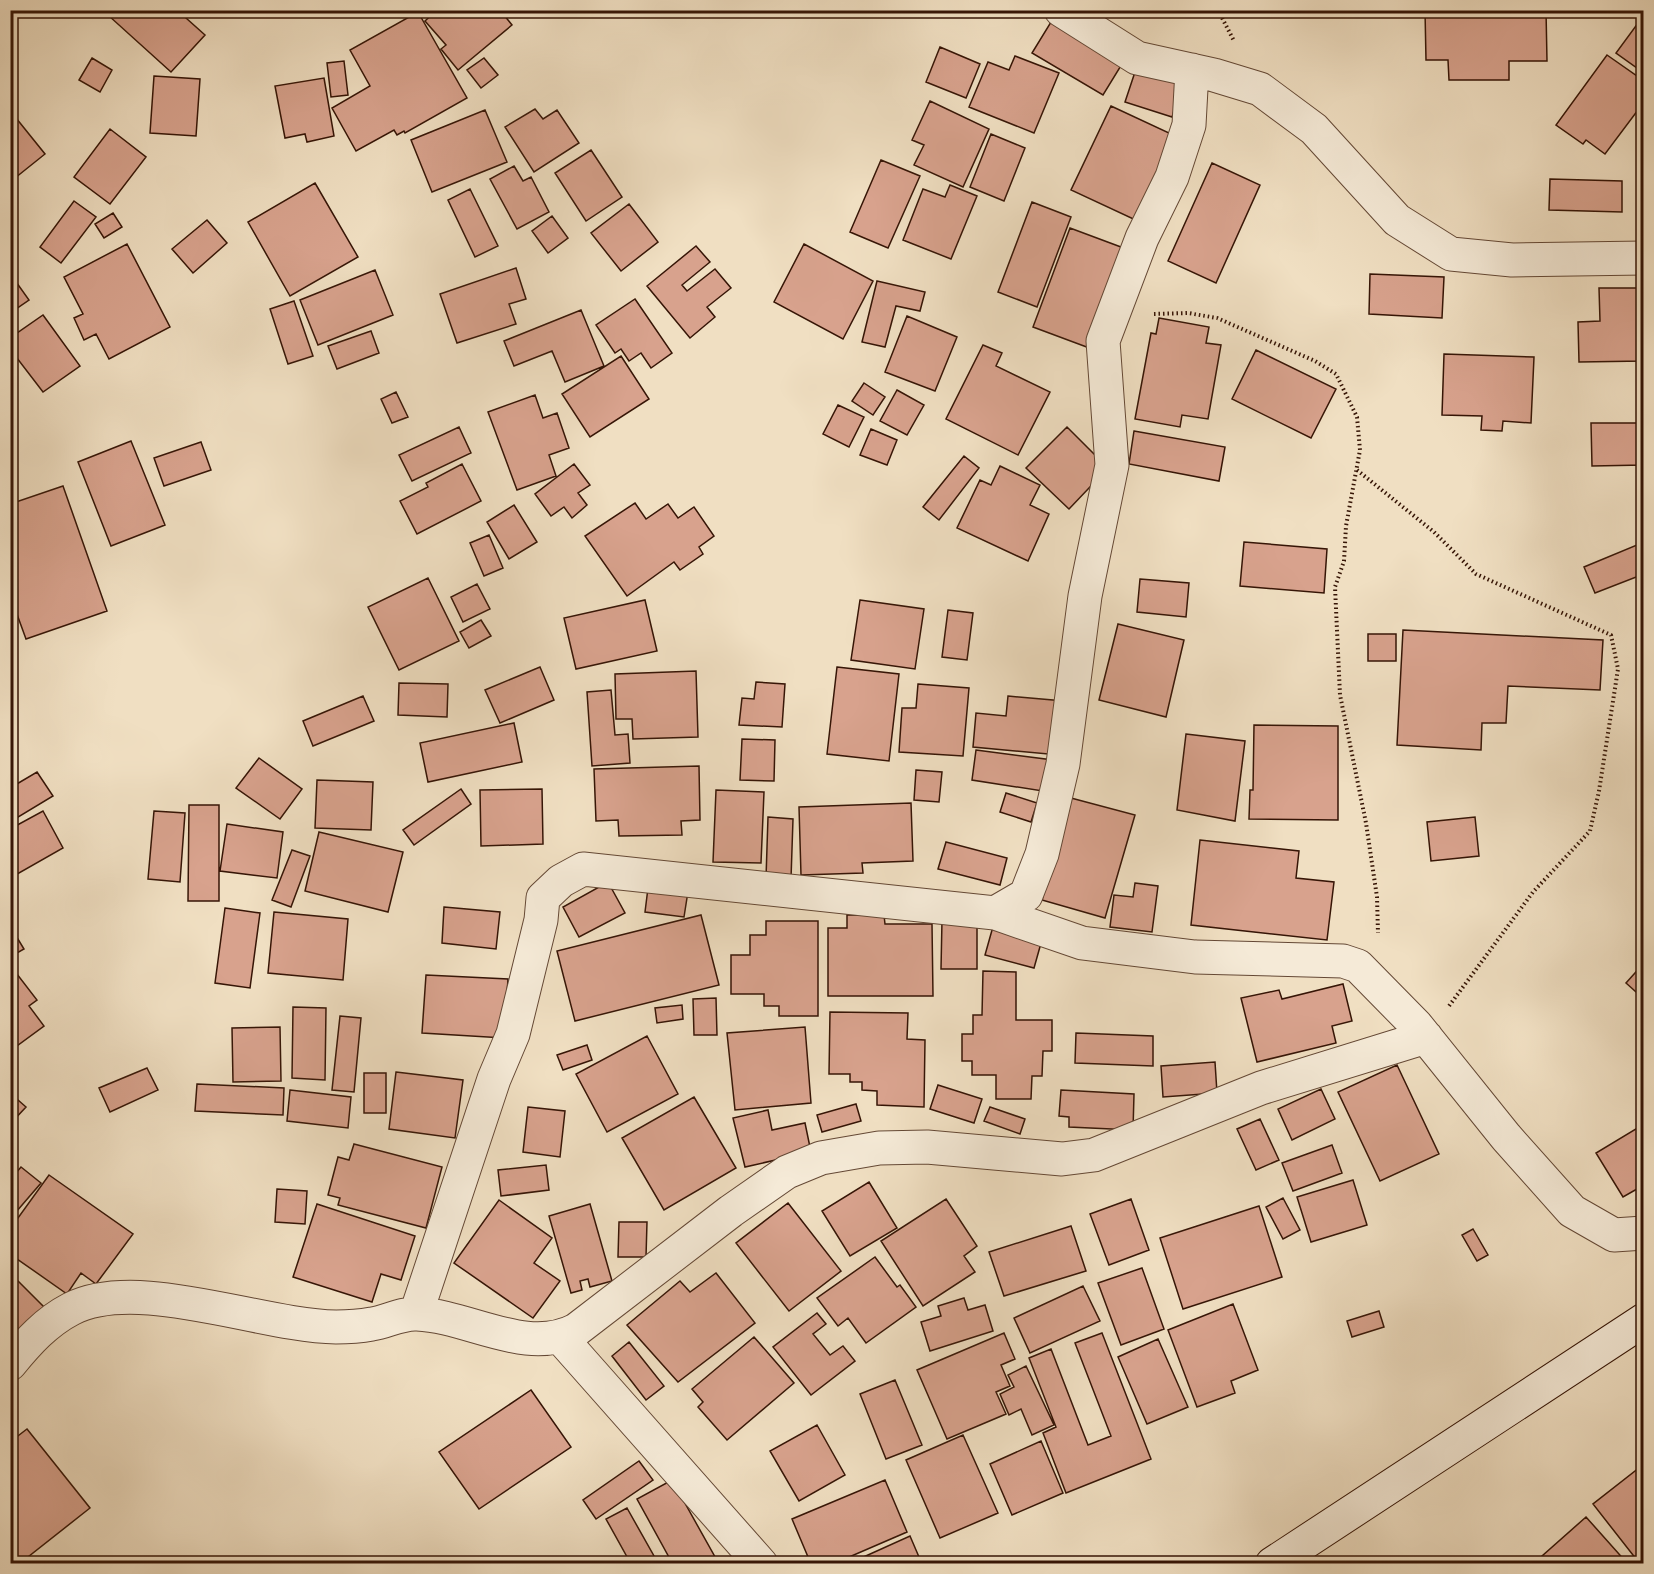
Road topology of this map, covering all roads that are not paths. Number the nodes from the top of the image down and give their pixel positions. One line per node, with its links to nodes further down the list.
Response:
1 (1061, 10): 2 (street)
2 (1192, 70): 3 (street); 4 (street)
3 (1644, 258)
4 (995, 913): 5 (street); 7 (street)
5 (1426, 1037): 6 (street); 9 (street)
6 (1644, 1233)
7 (416, 1314): 9 (street); 10 (street)
8 (1644, 1320): 12 (street)
9 (561, 1338): 11 (street)
10 (10, 1364)
11 (761, 1563)
12 (1272, 1563)

